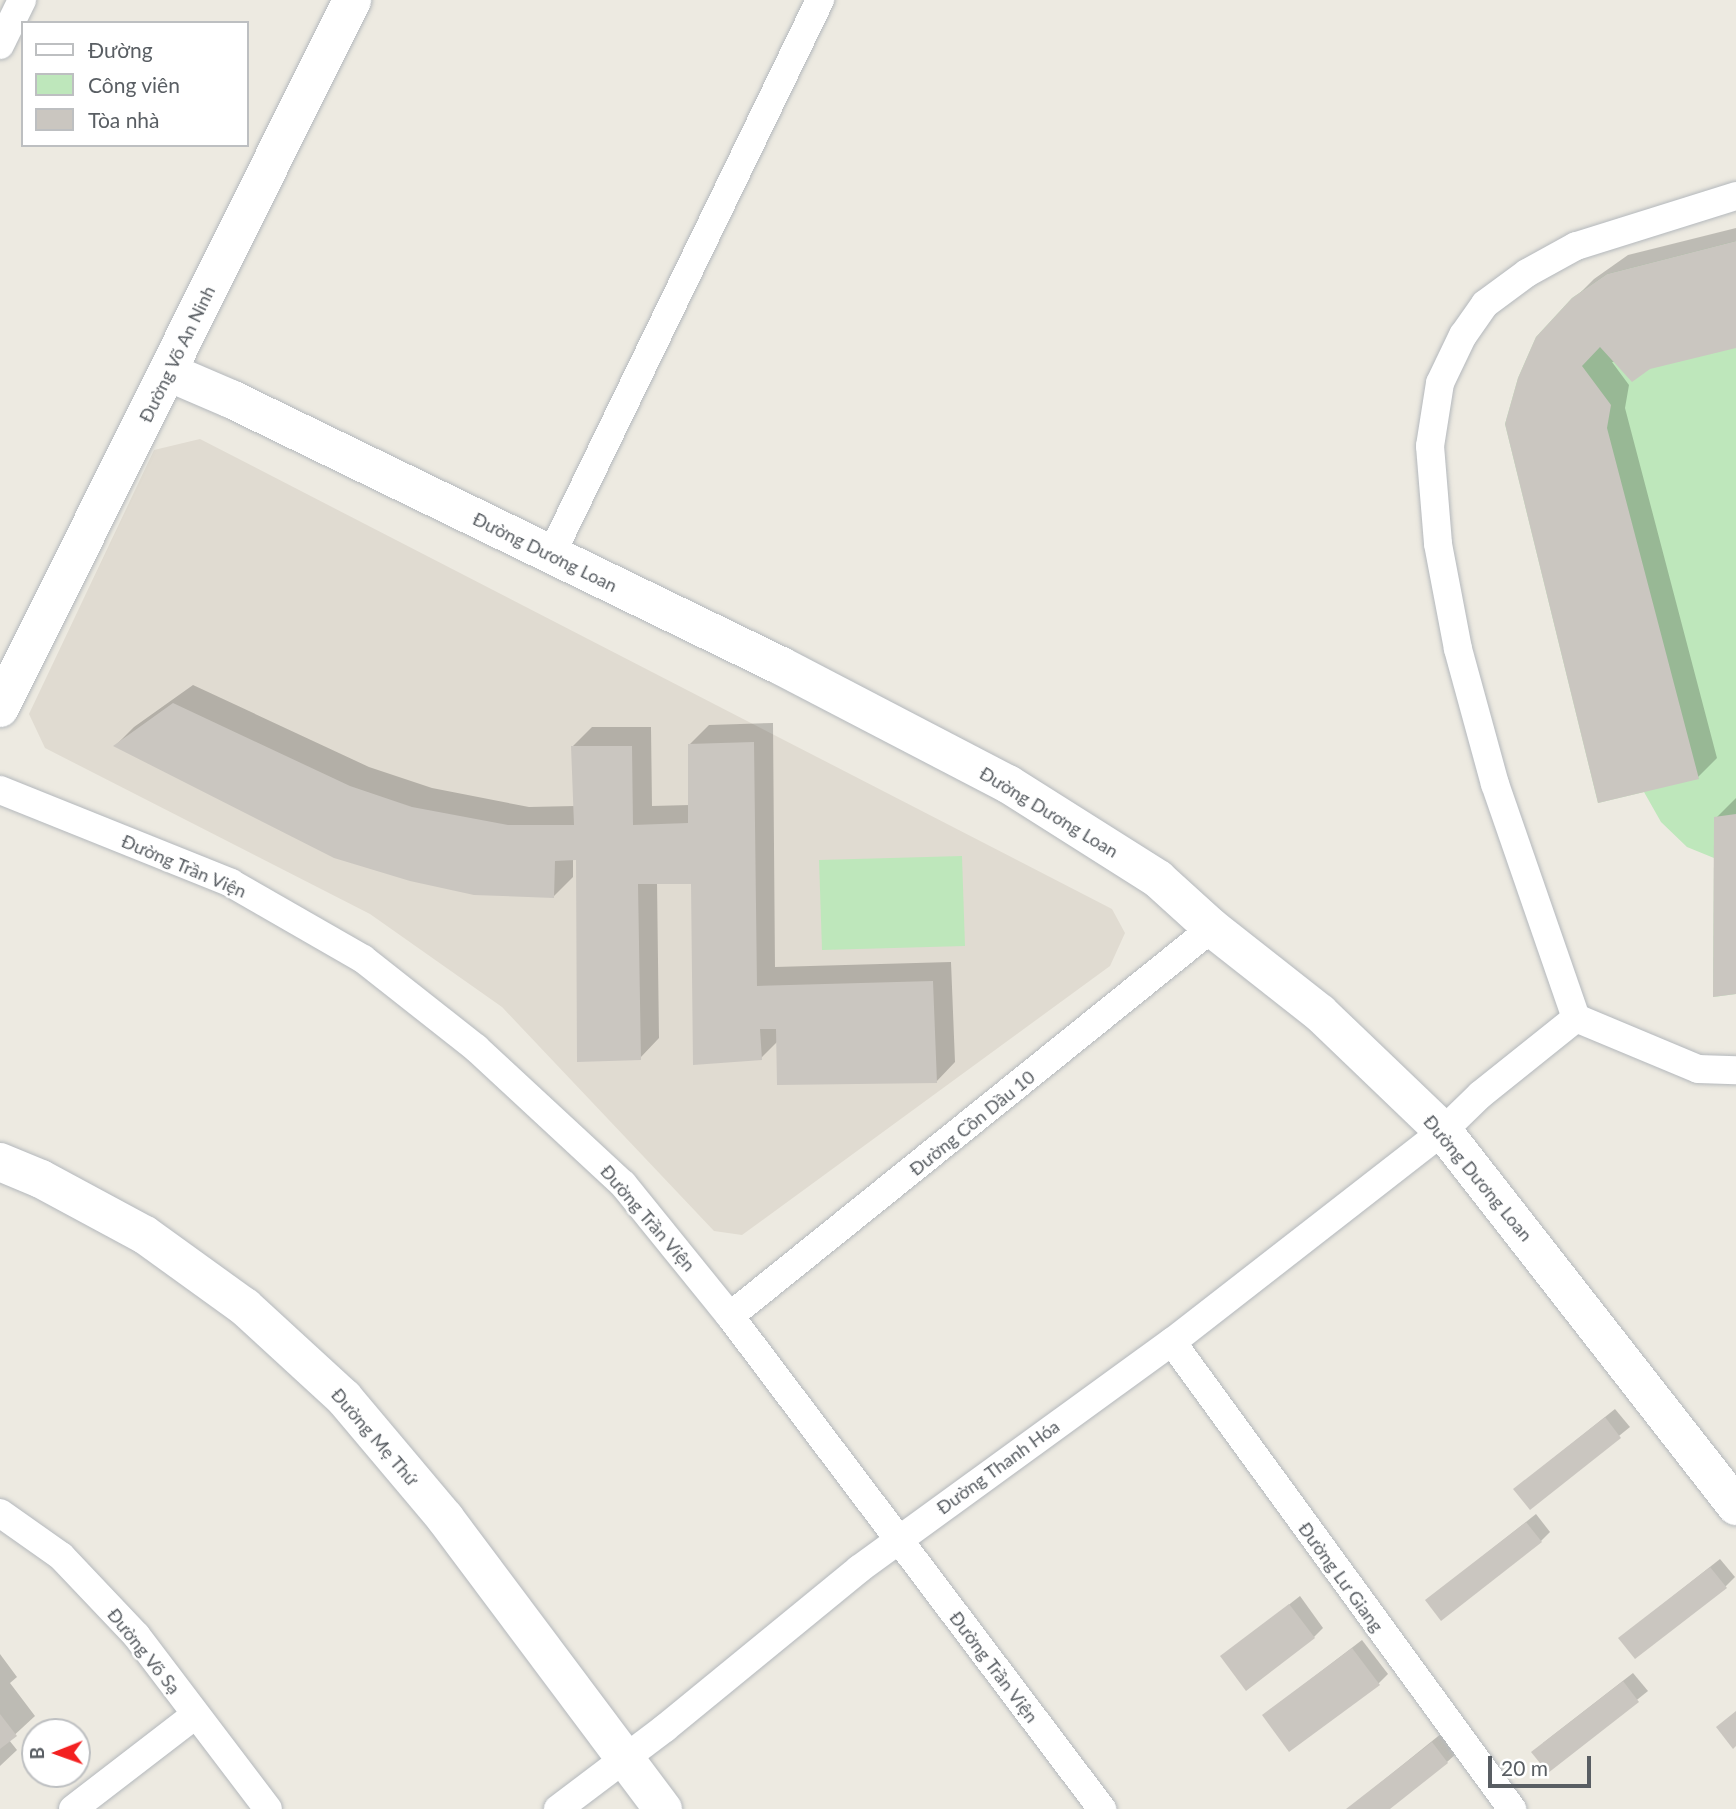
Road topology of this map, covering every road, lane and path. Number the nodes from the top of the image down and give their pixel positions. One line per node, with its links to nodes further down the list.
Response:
1 (22, 0): 4 (street)
2 (352, 0): 6 (street, Đường Võ An Ninh)
3 (820, 0): 7 (street)
4 (0, 45)
5 (1736, 196): 11 (street)
6 (168, 372): 7 (street, Đường Dương Loan); 8 (street, Đường Võ An Ninh)
7 (551, 555): 10 (street, Đường Dương Loan)
8 (0, 708)
9 (0, 790): 15 (street, Đường Trần Viện)
10 (1212, 928): 13 (street, Đường Dương Loan); 15 (street, Đường Cồn Dầu 10)
11 (1576, 1018): 12 (street); 13 (street, Đường Thanh Hóa)
12 (1736, 1070)
13 (1443, 1131): 16 (street, Đường Thanh Hóa); 17 (street, Đường Dương Loan)
14 (0, 1162): 21 (street, Đường Mẹ Thứ)
15 (730, 1316): 19 (street, Đường Trần Viện)
16 (1172, 1342): 19 (street, Đường Thanh Hóa); 27 (street, Đường Lư Giang)
17 (1736, 1506)
18 (0, 1513): 20 (street, Đường Võ Sạ)
19 (898, 1541): 21 (street, Đường Thanh Hóa); 26 (street, Đường Trần Viện)
20 (195, 1715): 22 (street); 23 (street, Đường Võ Sạ)
21 (624, 1758): 24 (street, Đường Thanh Hóa); 25 (street, Đường Mẹ Thứ)
22 (73, 1809)
23 (268, 1809)
24 (558, 1809)
25 (663, 1809)
26 (1102, 1809)
27 (1512, 1809)

